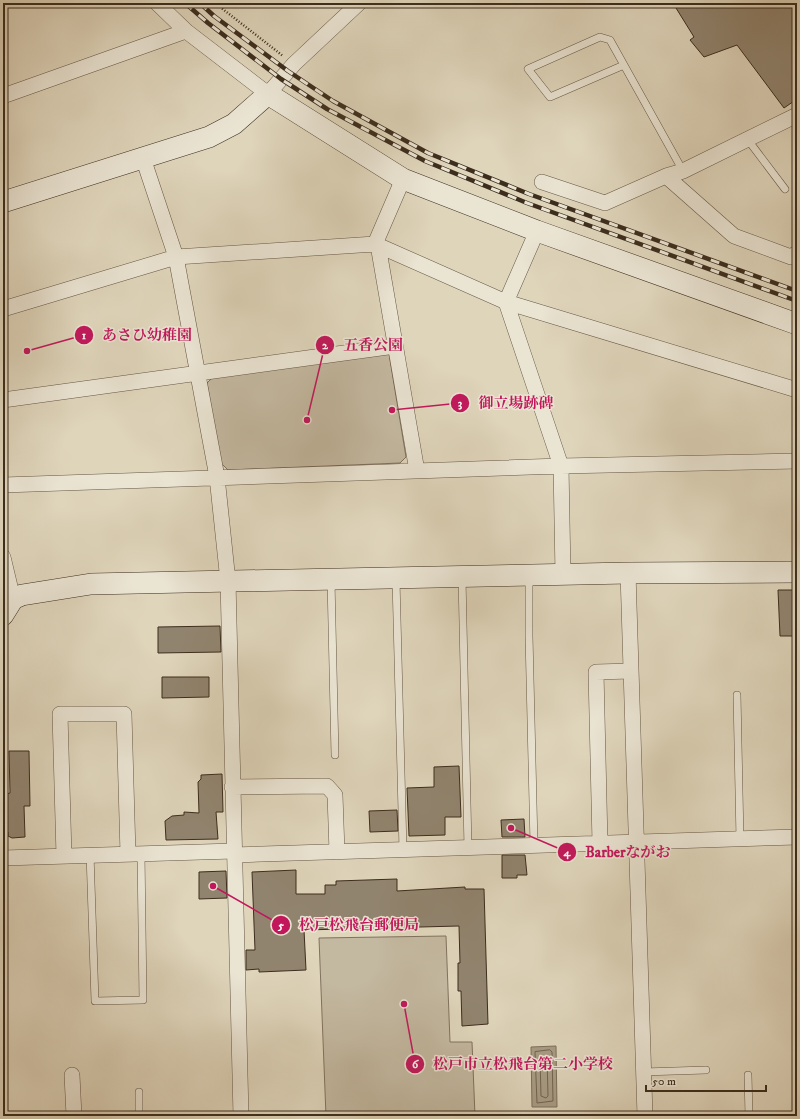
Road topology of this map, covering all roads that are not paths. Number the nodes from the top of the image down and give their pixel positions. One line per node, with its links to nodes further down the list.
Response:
1 (157, 3): 3 (street)
2 (359, 3): 5 (street)
3 (186, 31): 5 (street); 6 (street)
4 (624, 65): 4 (lane); 10 (lane)
5 (268, 94): 9 (street); 12 (street)
6 (3, 96)
7 (797, 116): 8 (street)
8 (748, 140): 10 (street); 14 (lane)
9 (143, 158): 15 (street); 19 (street)
10 (683, 171): 11 (street)
11 (666, 176): 13 (street); 18 (street)
12 (403, 180): 16 (street); 17 (street)
13 (542, 182)
14 (785, 188)
15 (3, 202)
16 (537, 231): 20 (street); 22 (street)
17 (377, 245): 19 (street); 20 (street); 23 (street)
18 (797, 253)
19 (176, 257): 21 (street); 24 (street)
20 (506, 302): 25 (street); 28 (street)
21 (3, 309)
22 (797, 324)
23 (395, 346): 24 (street); 29 (street)
24 (199, 373): 26 (street); 30 (street)
25 (797, 390)
26 (3, 400)
27 (797, 461): 28 (street)
28 (561, 466): 29 (street); 35 (street)
29 (417, 471): 30 (street)
30 (217, 477): 31 (street); 40 (street)
31 (3, 485)
32 (3, 557): 41 (street)
33 (797, 572): 34 (street)
34 (628, 573): 35 (street); 42 (street)
35 (563, 574): 36 (street)
36 (529, 576): 37 (street); 50 (lane)
37 (462, 577): 38 (street); 51 (lane)
38 (396, 578): 39 (street); 52 (lane)
39 (331, 579): 40 (street); 44 (lane)
40 (228, 581): 41 (street); 45 (street)
41 (8, 607)
42 (631, 671): 48 (street); 49 (street)
43 (737, 695): 47 (lane)
44 (335, 755)
45 (232, 787): 53 (street); 54 (street)
46 (797, 837): 47 (street)
47 (740, 839): 49 (street)
48 (600, 843): 49 (street); 50 (street)
49 (637, 843): 60 (street)
50 (534, 845): 51 (street)
51 (468, 848): 52 (street)
52 (403, 850): 53 (street)
53 (337, 852): 54 (street)
54 (234, 853): 56 (street); 66 (street)
55 (90, 854): 56 (street); 56 (lane); 57 (street)
56 (134, 854): 57 (street)
57 (64, 856): 58 (street)
58 (3, 858)
59 (706, 1070): 60 (lane)
60 (643, 1072): 67 (street)
61 (72, 1075): 64 (street)
62 (748, 1075): 68 (lane)
63 (139, 1092): 65 (lane)
64 (74, 1116)
65 (139, 1116)
66 (241, 1116)
67 (645, 1116)
68 (749, 1116)

